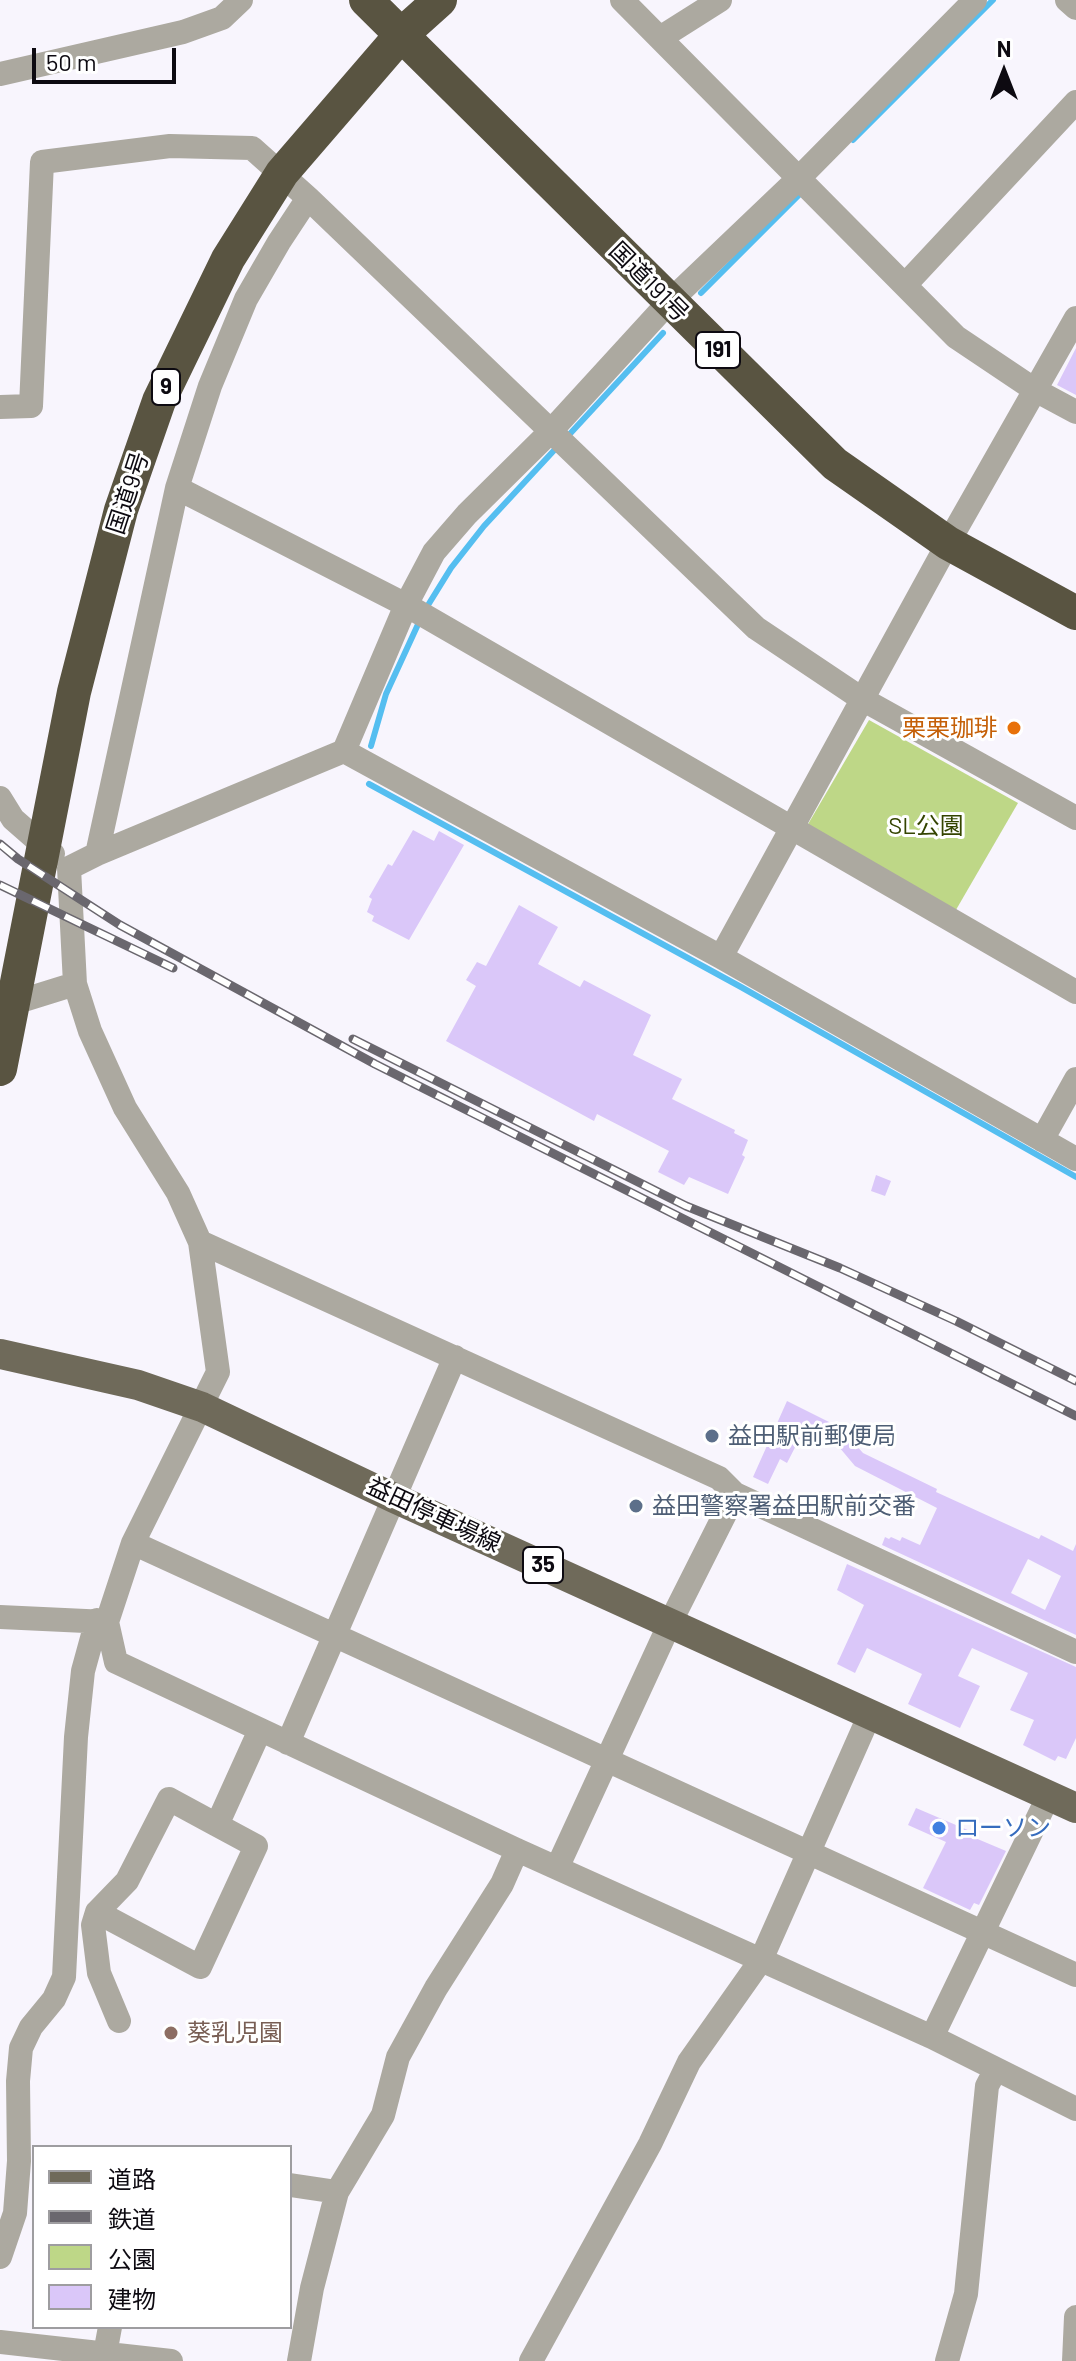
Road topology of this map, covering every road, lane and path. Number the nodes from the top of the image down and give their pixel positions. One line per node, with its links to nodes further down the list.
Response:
1 (241, 0): 11 (street)
2 (366, 0): 9 (highway, 国道191号 / 191)
3 (440, 0): 9 (highway, 国道9号 / 9)
4 (622, 0): 10 (street)
5 (720, 0): 10 (street)
6 (975, 0): 14 (street)
7 (1067, 0): 8 (street)
8 (1076, 8)
9 (401, 35): 13 (highway, 国道9号 / 9); 17 (highway, 国道191号 / 191)
10 (660, 38): 14 (street)
11 (0, 74)
12 (1076, 102): 16 (street)
13 (282, 173): 15 (street); 20 (street); 37 (highway, 国道9号 / 9)
14 (799, 178): 16 (street); 17 (street)
15 (308, 198): 22 (street); 23 (street)
16 (905, 285): 19 (street)
17 (669, 302): 22 (street); 24 (highway, 国道191号 / 191)
18 (1076, 318): 19 (street)
19 (1035, 390): 21 (street); 24 (street)
20 (0, 407)
21 (1076, 412)
22 (550, 432): 25 (street); 27 (street)
23 (177, 488): 25 (street); 32 (street)
24 (948, 543): 26 (highway, 国道191号 / 191); 27 (street)
25 (406, 605): 28 (street); 31 (street)
26 (1076, 613)
27 (862, 699): 30 (street); 31 (street)
28 (344, 751): 32 (street); 34 (street)
29 (0, 798): 33 (street)
30 (1076, 818)
31 (791, 827): 34 (street); 36 (street)
32 (97, 854): 33 (street)
33 (69, 868): 35 (street)
34 (721, 957): 40 (street)
35 (75, 984): 37 (street); 42 (street)
36 (1076, 992)
37 (14, 1003): 38 (highway, 国道9号 / 9)
38 (0, 1069)
39 (1076, 1079): 40 (street)
40 (1042, 1140): 41 (street)
41 (1076, 1159)
42 (200, 1242): 44 (street); 45 (street)
43 (0, 1354): 45 (main road, 益田停車場線 / 35)
44 (455, 1357): 46 (street); 47 (street)
45 (202, 1407): 47 (main road, 益田停車場線 / 35); 48 (street)
46 (735, 1494): 51 (street); 53 (street)
47 (394, 1498): 51 (main road, 益田停車場線 / 35); 52 (street)
48 (133, 1543): 50 (street); 52 (street)
49 (0, 1617): 50 (street)
50 (102, 1621): 55 (street); 73 (street)
51 (670, 1623): 54 (main road, 益田停車場線 / 35); 57 (street)
52 (335, 1635): 56 (street); 57 (street)
53 (1076, 1652)
54 (870, 1714): 58 (main road, 益田停車場線 / 35); 61 (street)
55 (260, 1730): 56 (street); 59 (street)
56 (288, 1743): 60 (street)
57 (608, 1758): 61 (street); 62 (street)
58 (1062, 1802): 64 (street)
59 (217, 1825): 63 (street); 63 (street)
60 (517, 1850): 62 (street); 72 (street)
61 (809, 1851): 64 (street); 65 (street)
62 (558, 1866): 65 (street)
63 (97, 1912): 67 (street)
64 (983, 1932): 66 (street); 68 (street)
65 (761, 1960): 68 (street); 80 (street)
66 (1076, 1975)
67 (119, 2021)
68 (932, 2037): 69 (street)
69 (996, 2069): 70 (street); 81 (street)
70 (1076, 2109)
71 (292, 2185): 72 (street)
72 (337, 2192): 79 (street)
73 (0, 2257)
74 (1076, 2317): 82 (street)
75 (110, 2329): 77 (street)
76 (0, 2342): 77 (street)
77 (105, 2354): 78 (street)
78 (171, 2361)
79 (299, 2361)
80 (531, 2361)
81 (947, 2361)
82 (1074, 2361)

